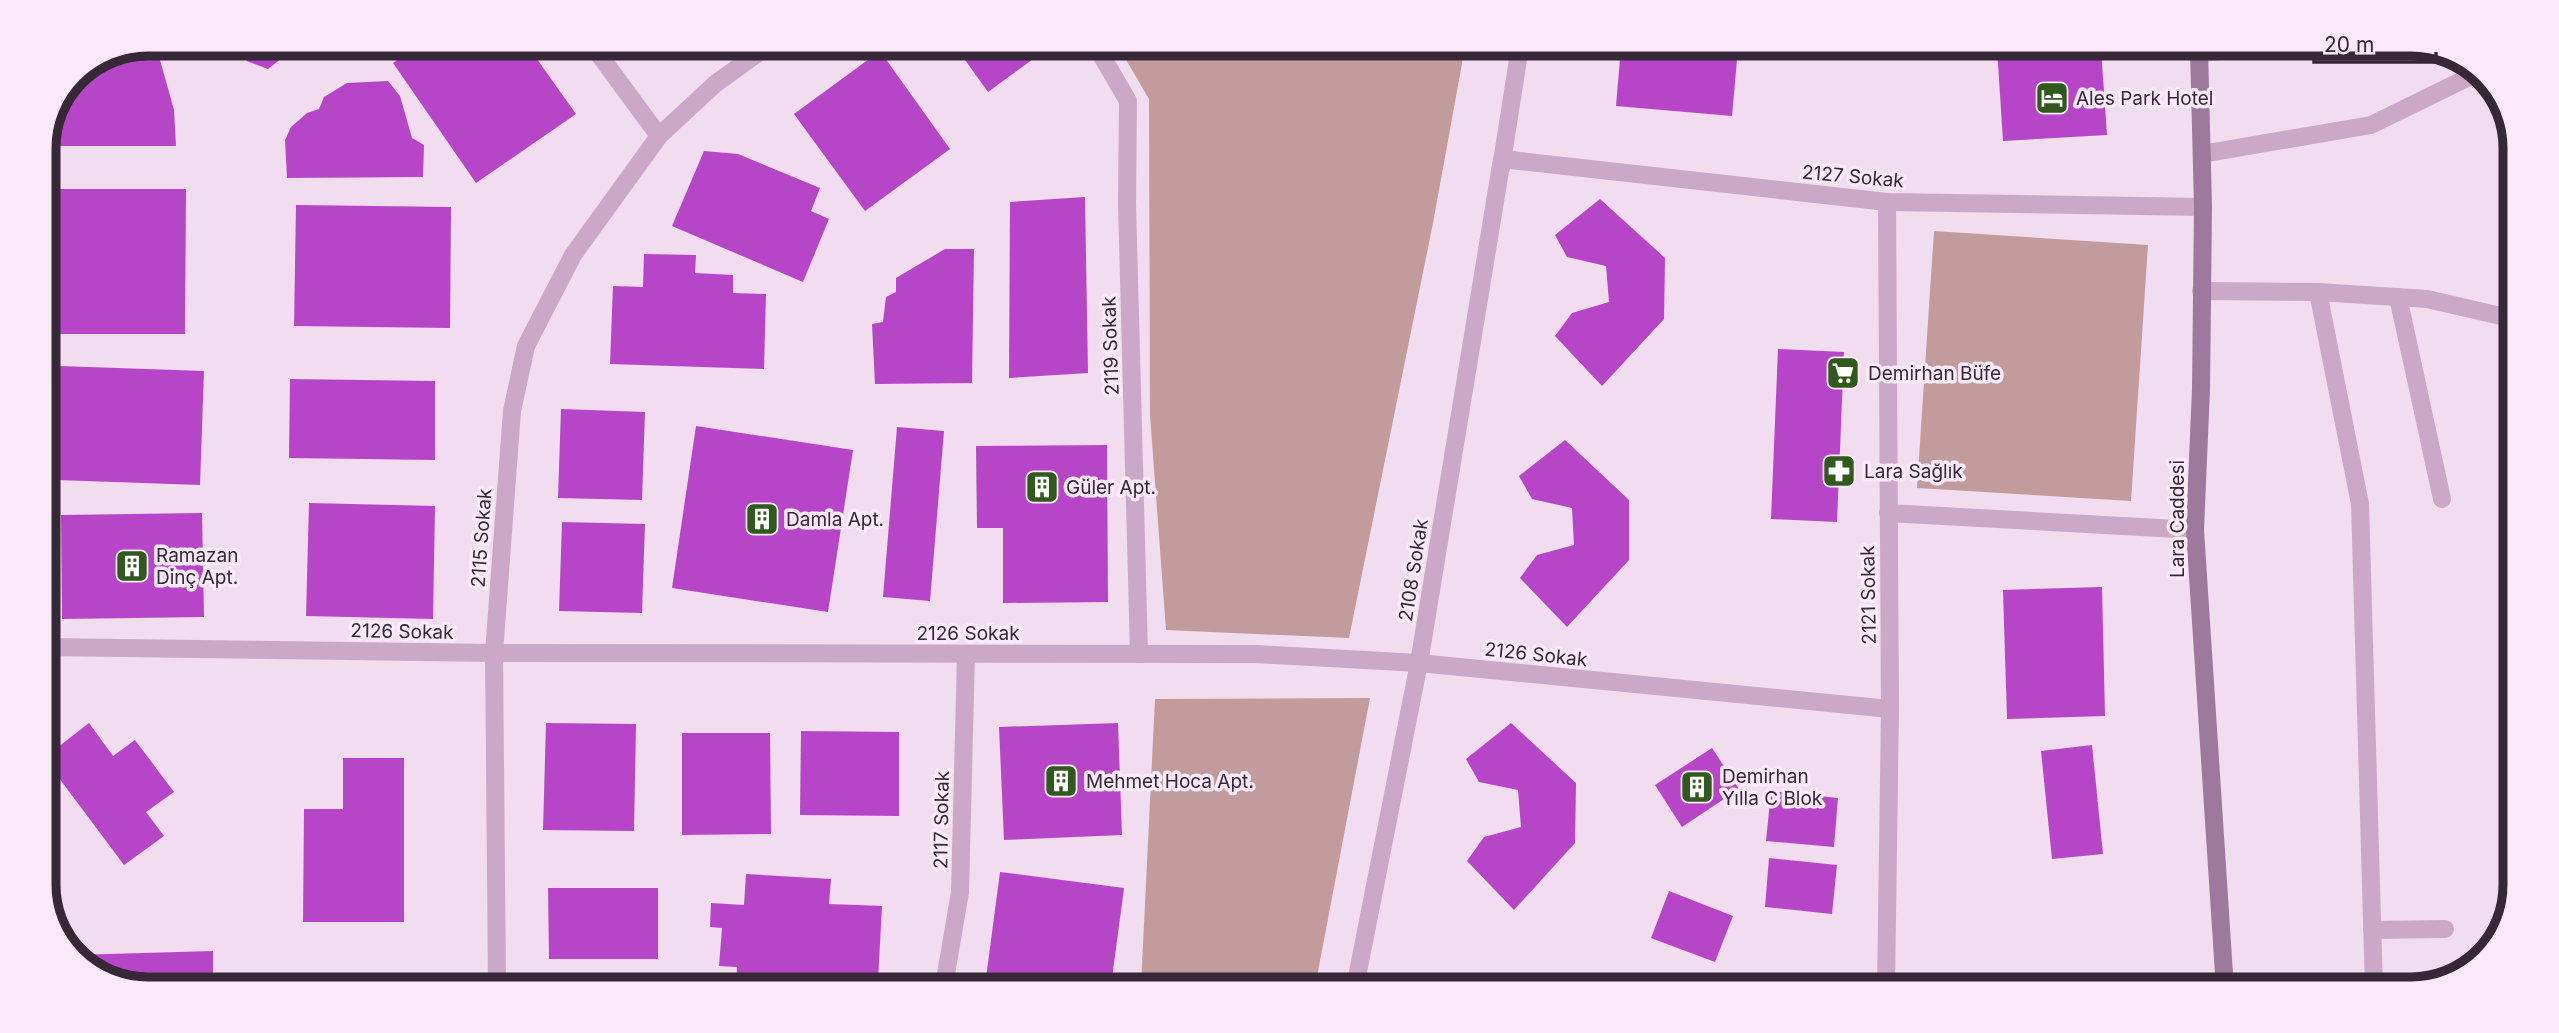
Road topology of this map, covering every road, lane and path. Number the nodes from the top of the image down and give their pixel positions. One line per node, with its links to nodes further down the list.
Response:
1 (600, 56): 7 (street)
2 (754, 56): 7 (street, 2115 Sokak)
3 (1102, 56): 21 (street, 2119 Sokak)
4 (1519, 56): 9 (street, 2108 Sokak)
5 (2199, 56): 8 (street, Lara Caddesi)
6 (2469, 78): 8 (street)
7 (659, 135): 20 (street, 2115 Sokak)
8 (2202, 154): 11 (street, Lara Caddesi)
9 (1501, 164): 10 (street, 2127 Sokak); 23 (street, 2108 Sokak)
10 (1887, 202): 11 (street, 2127 Sokak); 17 (street, 2121 Sokak)
11 (2203, 207): 12 (street, Lara Caddesi)
12 (2201, 291): 13 (street); 18 (street, Lara Caddesi)
13 (2318, 292): 14 (street); 26 (street)
14 (2398, 297): 15 (street); 16 (street)
15 (2503, 316)
16 (2442, 499)
17 (1888, 513): 18 (street); 24 (street, 2121 Sokak)
18 (2195, 530): 31 (street, Lara Caddesi)
19 (56, 647): 20 (street, 2126 Sokak)
20 (494, 653): 22 (street, 2126 Sokak); 27 (street, 2115 Sokak)
21 (1139, 653): 22 (street, 2126 Sokak); 23 (street, 2126 Sokak)
22 (966, 654): 28 (street, 2117 Sokak)
23 (1419, 663): 24 (street, 2126 Sokak); 29 (street, 2108 Sokak)
24 (1890, 709): 30 (street, 2121 Sokak)
25 (2445, 929): 26 (street)
26 (2372, 930): 32 (street)
27 (497, 977)
28 (946, 977)
29 (1357, 977)
30 (1886, 977)
31 (2224, 977)
32 (2374, 977)

